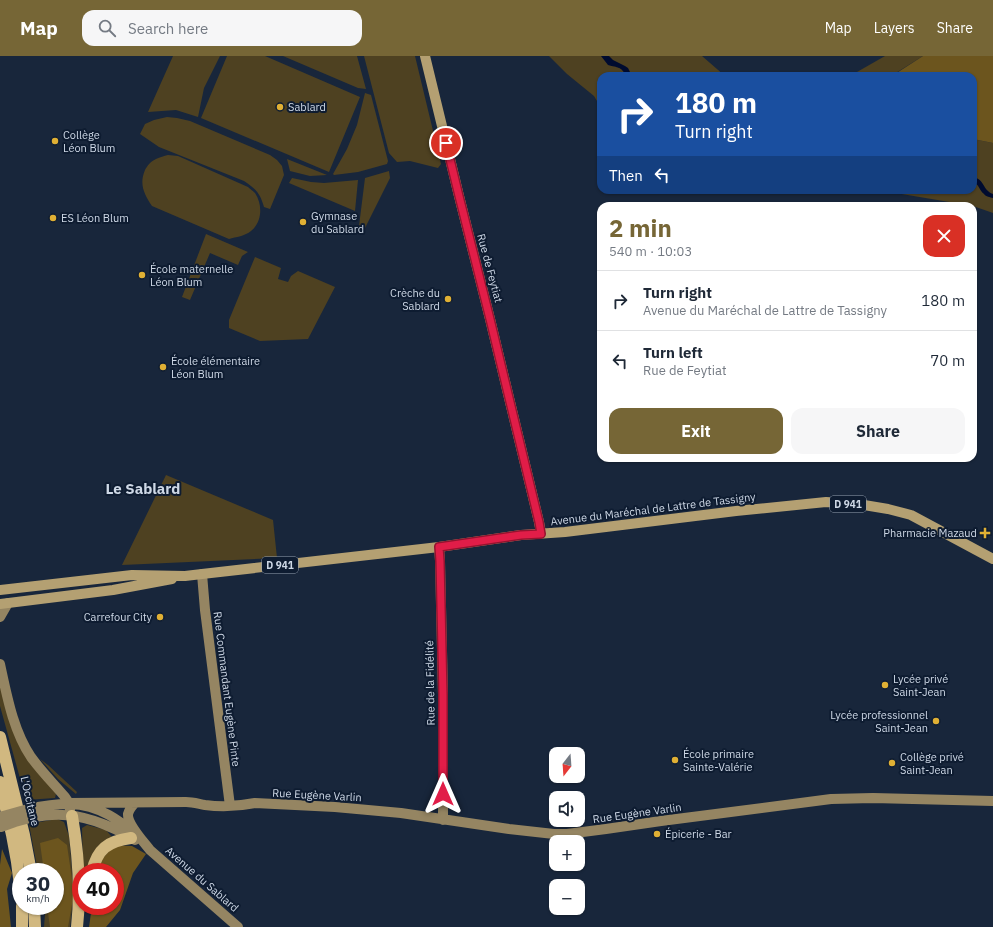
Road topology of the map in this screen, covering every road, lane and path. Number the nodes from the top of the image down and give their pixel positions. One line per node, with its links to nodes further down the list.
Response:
1 (425, 56): 2 (main road, Rue de Feytiat)
2 (541, 534): 3 (main road, Avenue du Maréchal de Lattre de Tassigny / D 941); 4 (main road, Avenue du Maréchal de Lattre de Tassigny / D 941)
3 (439, 547): 5 (main road, Avenue du Maréchal de Lattre de Tassigny / D 941); 19 (street, Rue de la Fidélité)
4 (993, 560)
5 (202, 574): 6 (main road, Avenue du Maréchal de Lattre de Tassigny / D 941); 16 (street, Rue Commandant Eugène Pinte)
6 (185, 576): 7 (main road, Avenue du Maréchal de Lattre de Tassigny / D 941); 8 (main road, Avenue du Maréchal de Lattre de Tassigny / D 941)
7 (0, 590)
8 (4, 603): 9 (street)
9 (0, 618)
10 (0, 664): 14 (street)
11 (0, 737): 23 (highway, L'Occitane)
12 (0, 782): 22 (highway)
13 (993, 801): 19 (street, Rue Eugène Varlin)
14 (69, 803): 15 (street, Rue Eugène Varlin); 17 (street, Avenue du Sablard); 18 (street); 21 (street, Avenue du Sablard)
15 (135, 803): 16 (street, Rue Eugène Varlin); 21 (street, Avenue du Sablard)
16 (230, 806): 19 (street, Rue Eugène Varlin)
17 (29, 813): 18 (street, Avenue du Sablard); 20 (street, Avenue du Sablard, bridge)
18 (72, 816): 21 (street, Avenue du Sablard); 30 (highway)
19 (443, 820)
20 (0, 824)
21 (135, 837): 24 (highway); 31 (street, Avenue du Sablard)
22 (17, 863)
23 (29, 863)
24 (94, 863)
25 (22, 915): 28 (highway)
26 (34, 915): 29 (highway)
27 (81, 915): 30 (highway)
28 (22, 927)
29 (35, 927)
30 (78, 927)
31 (238, 927)

